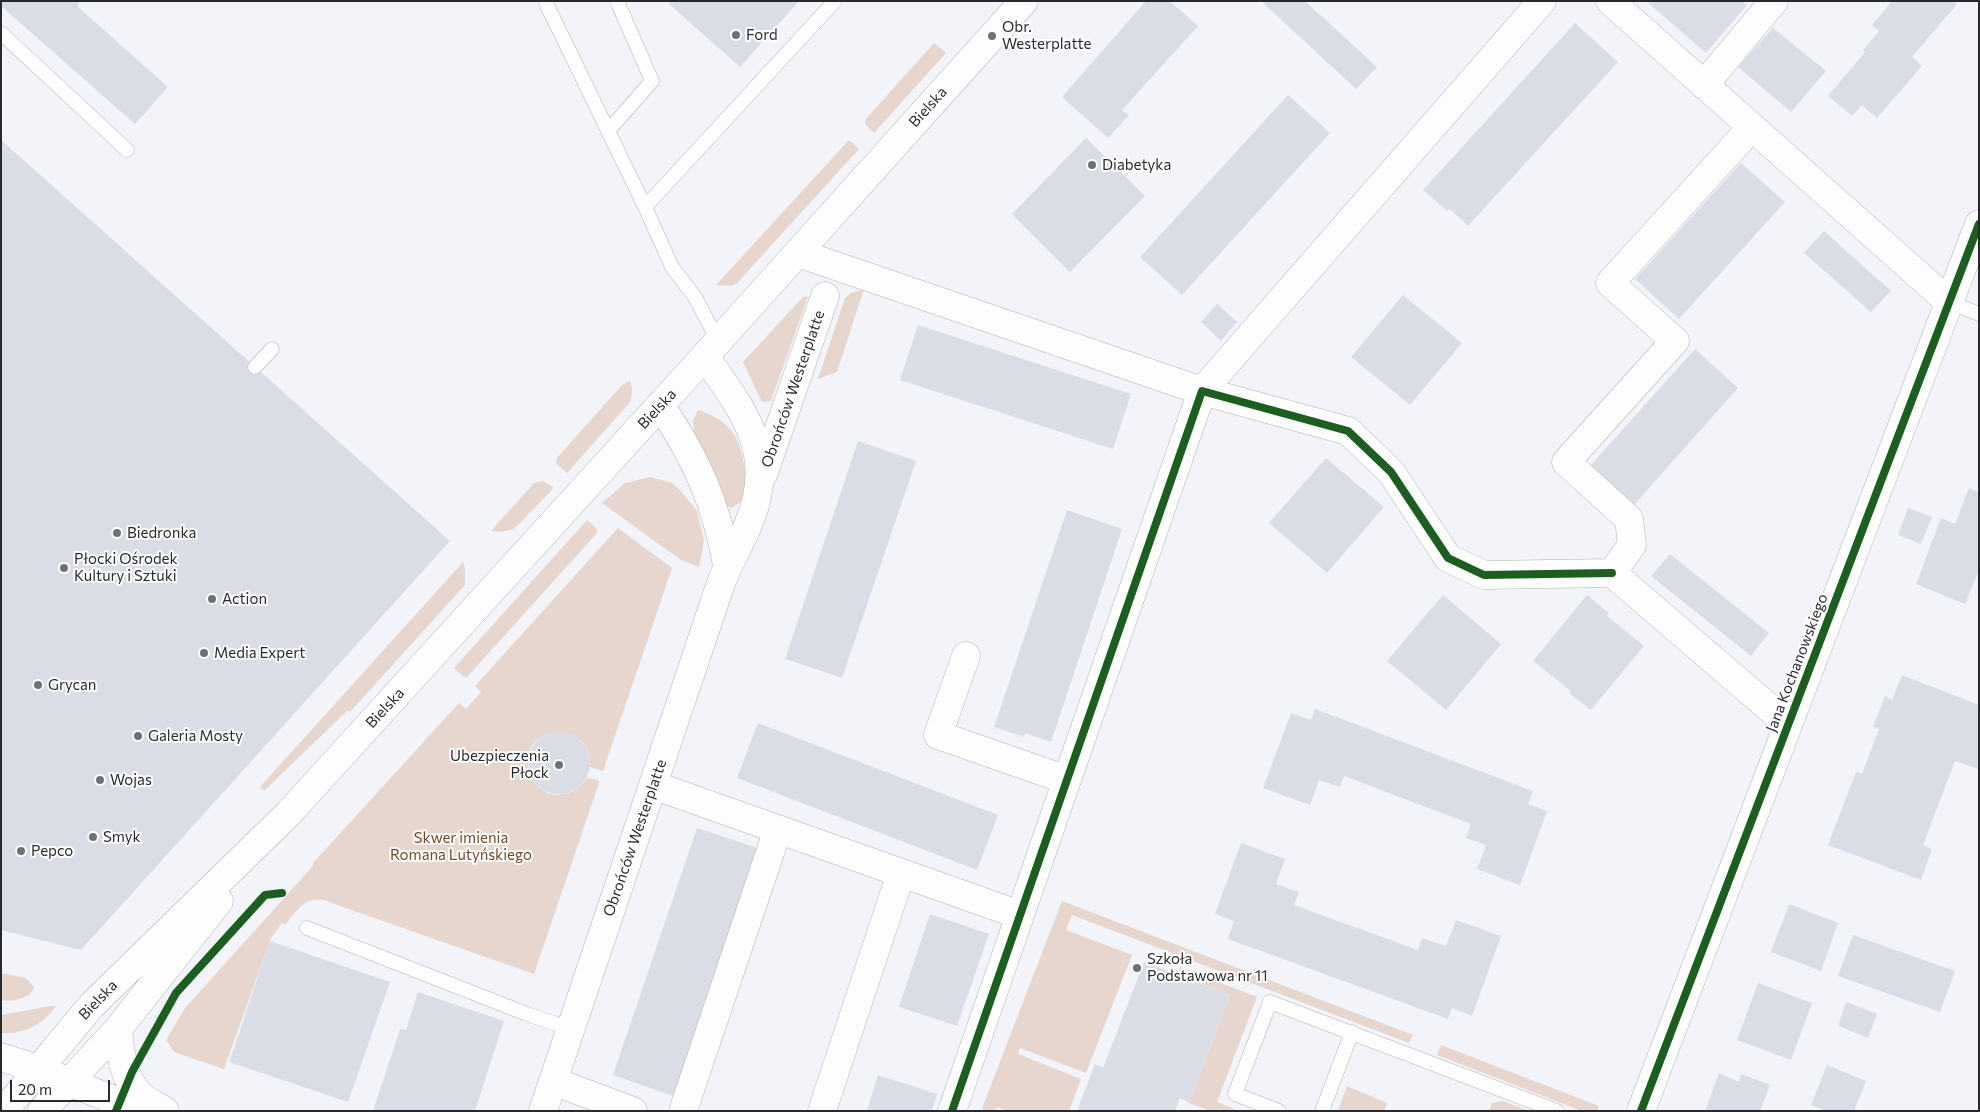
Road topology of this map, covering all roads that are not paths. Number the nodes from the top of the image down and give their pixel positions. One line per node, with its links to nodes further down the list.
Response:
1 (545, 1): 11 (lane)
2 (617, 1): 11 (lane)
3 (835, 1): 13 (lane)
4 (1024, 1): 15 (street, Bielska)
5 (1542, 1): 22 (street)
6 (1610, 1): 9 (street)
7 (1774, 1): 9 (street)
8 (1, 33): 12 (lane)
9 (1704, 85): 10 (street)
10 (1752, 126): 17 (street); 26 (street)
11 (608, 131): 13 (lane)
12 (127, 150)
13 (645, 207): 20 (lane)
14 (1979, 224): 17 (street, Jana Kochanowskiego)
15 (798, 253): 20 (street, Bielska); 22 (street)
16 (825, 296): 24 (street, Obrońców Westerplatte)
17 (1949, 302): 18 (lane); 28 (street, Jana Kochanowskiego)
18 (1979, 314)
19 (272, 349): 21 (lane)
20 (712, 349): 23 (street, Bielska); 24 (street, Obrońców Westerplatte)
21 (255, 366)
22 (1202, 391): 26 (street); 29 (street)
23 (660, 405): 25 (street, Obrońców Westerplatte); 31 (street, Bielska)
24 (760, 481): 25 (street, Obrońców Westerplatte)
25 (727, 565): 30 (street, Obrońców Westerplatte)
26 (1612, 573): 28 (street)
27 (966, 656): 29 (street)
28 (1788, 724): 54 (street, Jana Kochanowskiego)
29 (1067, 780): 34 (street)
30 (653, 785): 32 (street); 37 (street, Obrońców Westerplatte)
31 (288, 814): 36 (street, Bielska); 40 (street, Bielska)
32 (778, 829): 33 (street); 48 (street)
33 (901, 873): 34 (street); 49 (street)
34 (1020, 915): 50 (street)
35 (306, 928): 37 (lane)
36 (118, 1029): 40 (street, Bielska); 45 (street)
37 (570, 1029): 41 (street, Obrońców Westerplatte)
38 (1352, 1032): 51 (lane); 52 (lane); 53 (lane)
39 (1, 1057): 40 (street)
40 (54, 1075): 42 (street, Bielska); 43 (street, Bielska); 44 (street)
41 (553, 1081): 46 (street, Obrońców Westerplatte); 47 (street)
42 (4, 1111)
43 (42, 1111)
44 (140, 1111)
45 (165, 1111)
46 (543, 1111)
47 (634, 1111)
48 (683, 1111)
49 (822, 1111)
50 (952, 1111)
51 (1279, 1111)
52 (1322, 1111)
53 (1557, 1111)
54 (1641, 1111)

